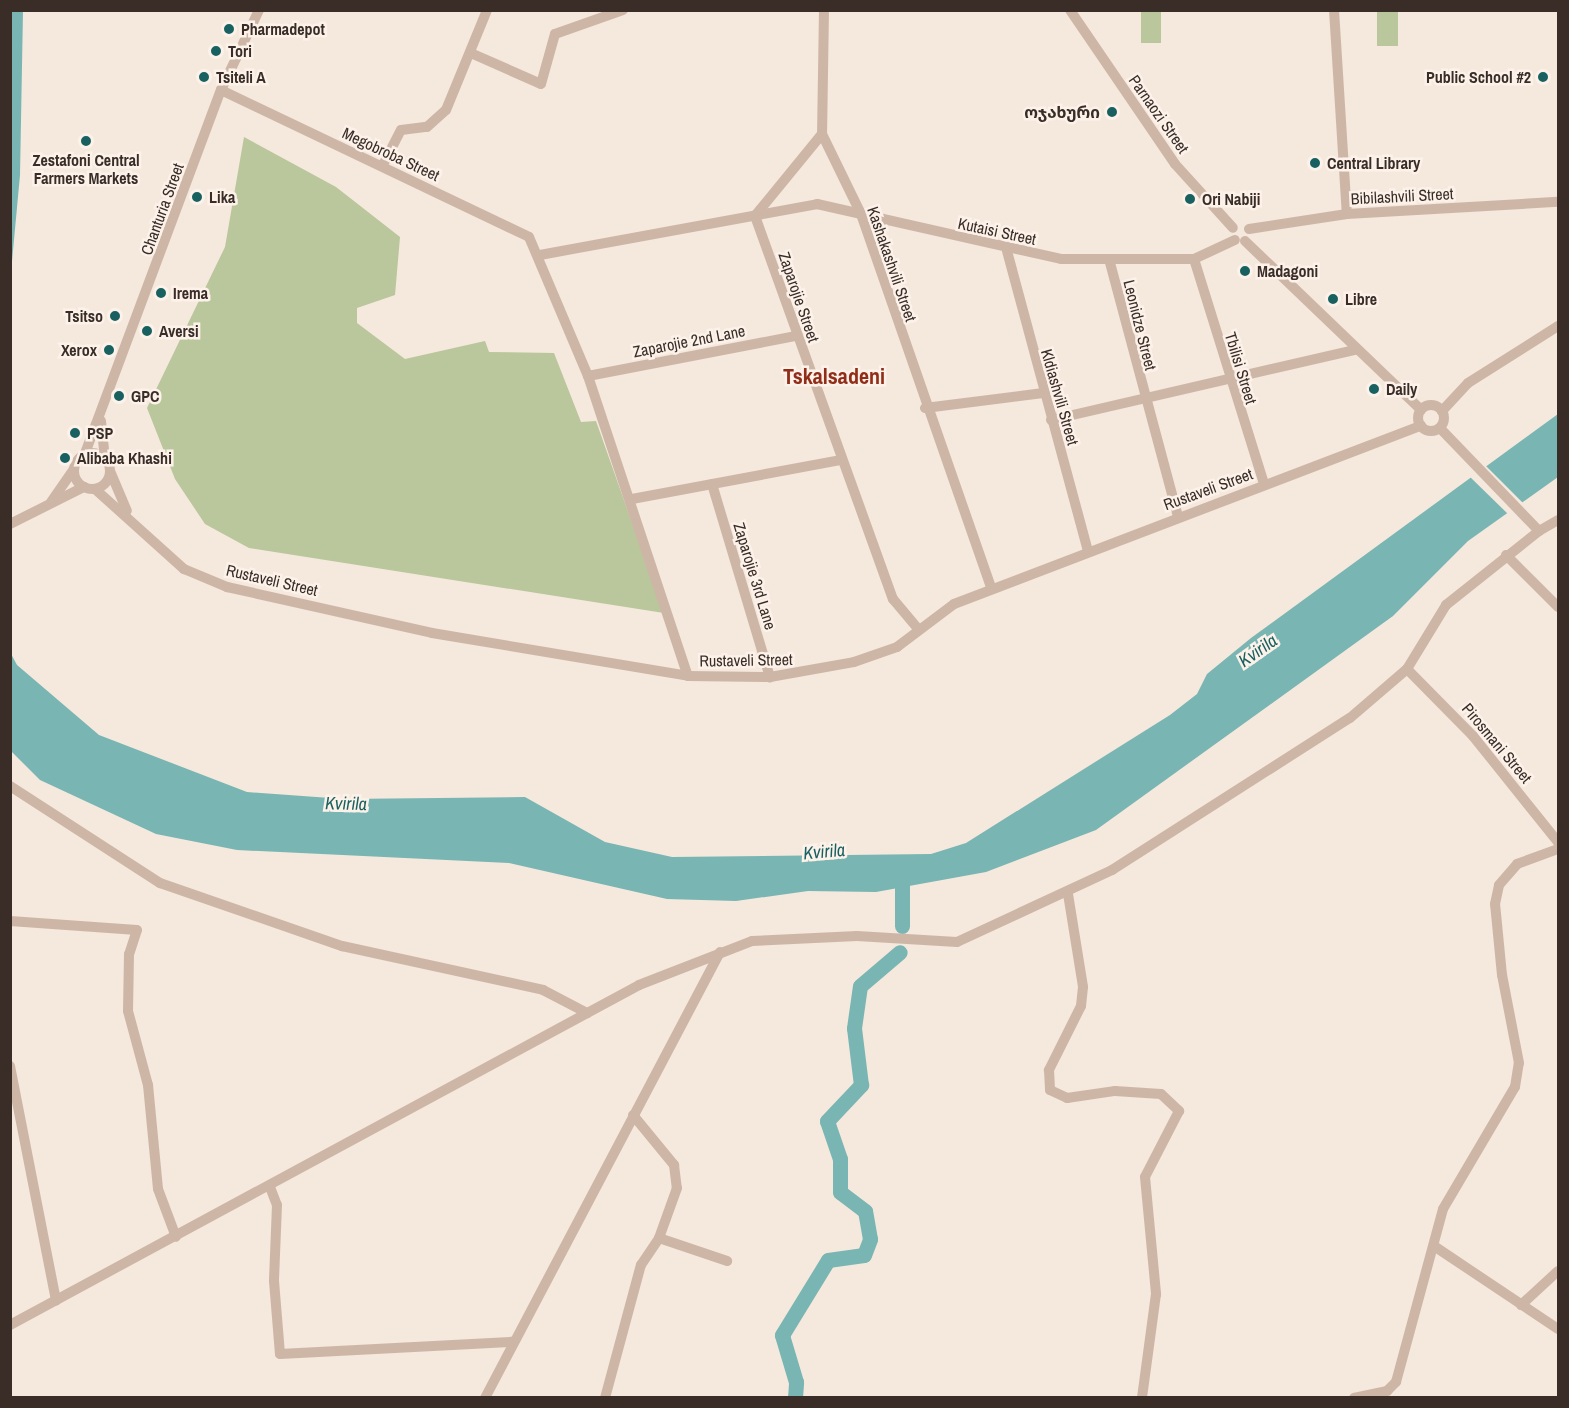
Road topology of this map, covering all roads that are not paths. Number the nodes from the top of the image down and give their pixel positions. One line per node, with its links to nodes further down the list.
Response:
1 (259, 10): 8 (street, Chanturia Street)
2 (487, 10): 7 (street)
3 (623, 10): 7 (street)
4 (824, 10): 9 (street)
5 (1070, 10): 16 (street, Parnaozi Street)
6 (1334, 10): 13 (street)
7 (473, 54): 10 (street)
8 (221, 90): 10 (street, Megobroba Street); 32 (street, Chanturia Street)
9 (822, 134): 12 (street, Kashakashvili Street); 14 (street)
10 (383, 165): 18 (street, Megobroba Street)
11 (1558, 202): 13 (street, Bibilashvili Street)
12 (861, 214): 14 (street, Kutaisi Street); 17 (street, Kutaisi Street); 28 (street, Kashakashvili Street)
13 (1347, 214): 15 (street, Bibilashvili Street)
14 (755, 216): 18 (street, Kutaisi Street); 22 (street, Zaparojie Street)
15 (1249, 229): 16 (street); 16 (street, Bibilashvili Street)
16 (1237, 236): 19 (street, Kutaisi Street); 23 (street, Parnaozi Street)
17 (1007, 250): 20 (street, Kutaisi Street); 26 (street, Kldiashvili Street)
18 (540, 255): 24 (street)
19 (1194, 258): 20 (street, Kutaisi Street); 25 (street, Tbilisi Street)
20 (1109, 259): 27 (street, Leonidze Street)
21 (1558, 326): 30 (street)
22 (796, 336): 24 (street, Zaparojie 2nd Lane); 37 (street, Zaparojie Street)
23 (1354, 350): 25 (street); 29 (street, Parnaozi Street)
24 (588, 376): 43 (street)
25 (1227, 379): 27 (street); 41 (street, Tbilisi Street)
26 (1043, 393): 28 (street); 31 (street, Kldiashvili Street)
27 (1143, 398): 31 (street); 46 (street, Leonidze Street)
28 (925, 408): 52 (street, Kashakashvili Street)
29 (1421, 410): 30 (street); 33 (street)
30 (1442, 411): 34 (street)
31 (1051, 420): 50 (street, Kldiashvili Street)
32 (101, 421): 35 (street, Chanturia Street); 36 (street, Chanturia Street)
33 (1421, 426): 34 (street); 41 (street, Rustaveli Street)
34 (1440, 428): 49 (street)
35 (84, 456): 36 (street); 38 (street, Chanturia Street)
36 (105, 460): 39 (street, Chanturia Street)
37 (841, 460): 40 (street); 54 (street, Zaparojie Street)
38 (74, 469): 42 (street); 44 (street, Chanturia Street)
39 (110, 471): 42 (street); 45 (street, Rustaveli Street)
40 (712, 484): 43 (street); 57 (street, Zaparojie 3rd Lane)
41 (1264, 484): 46 (street, Rustaveli Street)
42 (90, 488): 44 (street); 45 (street, Rustaveli Street)
43 (632, 499): 56 (street)
44 (49, 505): 48 (street)
45 (128, 514): 56 (street, Rustaveli Street)
46 (1178, 516): 50 (street, Rustaveli Street)
47 (1558, 520): 49 (street)
48 (10, 524)
49 (1539, 531): 51 (street)
50 (1088, 551): 52 (street, Rustaveli Street)
51 (1506, 555): 53 (street); 55 (street)
52 (991, 588): 54 (street, Rustaveli Street)
53 (1558, 607)
54 (919, 630): 57 (street, Rustaveli Street)
55 (1407, 669): 59 (street, Pirosmani Street); 61 (street)
56 (688, 676): 57 (street, Rustaveli Street)
57 (770, 677)
58 (10, 786): 64 (street)
59 (1558, 842)
60 (1558, 849): 70 (street)
61 (1068, 894): 63 (street); 80 (street)
62 (10, 921): 68 (street)
63 (720, 952): 64 (street); 66 (street)
64 (587, 1013): 67 (street)
65 (10, 1066): 73 (street)
66 (633, 1115): 69 (street); 77 (street)
67 (270, 1187): 68 (street); 77 (street)
68 (176, 1237): 73 (street)
69 (659, 1238): 71 (street); 79 (street)
70 (1434, 1246): 74 (street); 81 (street)
71 (727, 1261)
72 (1558, 1271): 74 (street)
73 (56, 1300): 75 (street)
74 (1521, 1305): 76 (street)
75 (10, 1325)
76 (1558, 1329)
77 (512, 1342): 78 (street)
78 (484, 1398)
79 (605, 1398)
80 (1142, 1398)
81 (1354, 1398)

